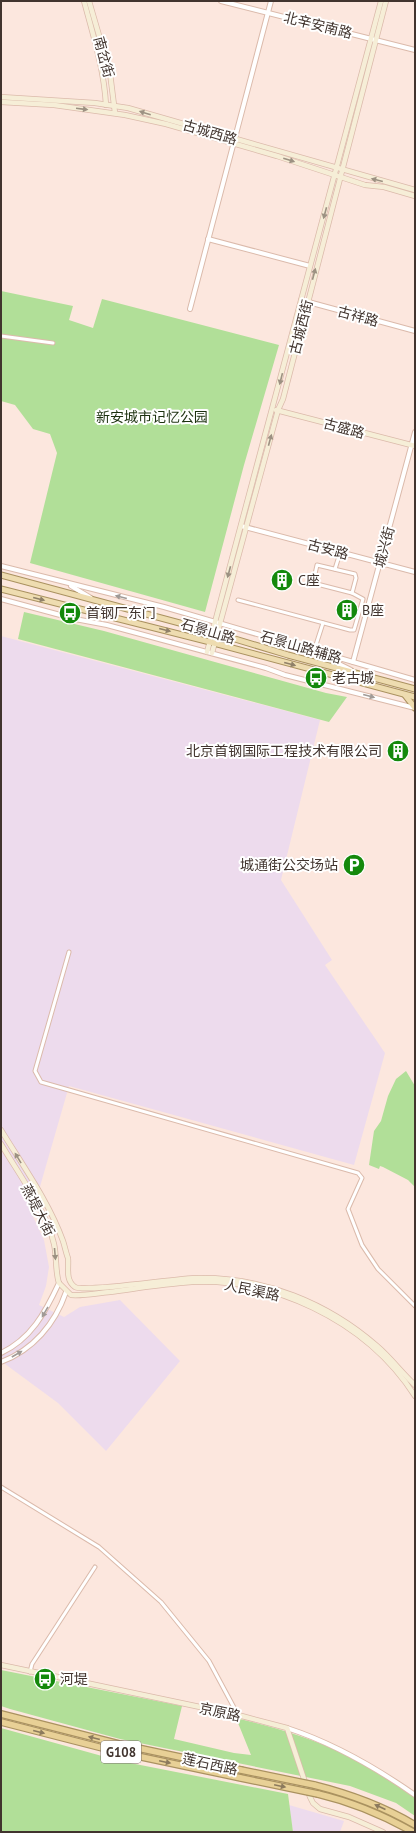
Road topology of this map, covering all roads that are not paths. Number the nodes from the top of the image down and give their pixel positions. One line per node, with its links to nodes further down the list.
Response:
1 (84, 1): 12 (main road, 南岔街)
2 (89, 1): 13 (main road, 南岔街)
3 (221, 1): 7 (street, 北辛安南路)
4 (271, 1): 7 (street)
5 (381, 1): 8 (main road, 古城西街)
6 (386, 1): 8 (main road, 古城西街)
7 (268, 12): 8 (street, 北辛安南路); 16 (street)
8 (373, 39): 9 (street, 北辛安南路); 17 (main road, 古城西街); 18 (main road, 古城西街)
9 (415, 50)
10 (1, 97): 12 (main road, 古城西路)
11 (1, 102): 14 (main road, 古城西路, one-way to 14)
12 (106, 103): 13 (main road, 古城西路); 14 (main road, 南岔街)
13 (114, 105): 15 (main road, 南岔街); 16 (main road, 古城西路, one-way to 13)
14 (107, 111): 15 (main road, 古城西路)
15 (115, 113): 16 (main road, 古城西路)
16 (234, 141): 17 (main road, 古城西路); 19 (main road, 古城西路, one-way to 19); 23 (street)
17 (337, 168): 18 (main road, 古城西路); 19 (main road, 古城西街)
18 (342, 170): 20 (main road, 古城西街); 21 (main road, 古城西路, one-way to 18)
19 (335, 175): 20 (main road, 古城西路); 24 (main road, 古城西街, one-way to 24)
20 (340, 177): 22 (main road, 古城西路); 26 (main road, 古城西街, one-way to 20)
21 (415, 190)
22 (415, 196)
23 (208, 240): 24 (street); 27 (street)
24 (310, 266): 25 (main road, 古城西街)
25 (301, 300): 26 (street, 古祥路); 31 (main road, 古城西街, one-way to 31)
26 (307, 302): 28 (street, 古祥路); 31 (main road, 古城西街)
27 (190, 309)
28 (415, 331)
29 (1, 336): 30 (street)
30 (53, 343)
31 (275, 410): 33 (main road, 古盛路); 34 (main road, 古城西街)
32 (415, 432): 33 (street, 城兴街)
33 (413, 446): 36 (street, 城兴街)
34 (244, 527): 35 (street, 古安路); 47 (main road, 古城西街)
35 (340, 553): 36 (street, 古安路); 38 (street)
36 (380, 563): 39 (street, 古安路); 53 (street, 城兴街)
37 (1, 566): 41 (street, 石景山路辅路)
38 (335, 569): 43 (street); 43 (street)
39 (415, 572)
40 (1, 575): 46 (main road, 石景山路)
41 (67, 583): 46 (street); 47 (street, 石景山路辅路, one-way to 41)
42 (1, 589): 50 (main road, 石景山路, one-way to 50)
43 (352, 593): 48 (street)
44 (1, 599): 52 (street, 石景山路辅路)
45 (238, 600): 48 (street)
46 (96, 601): 49 (main road, 石景山路)
47 (218, 623): 49 (main road, 古城西街); 51 (street, 石景山路辅路)
48 (323, 623): 51 (street)
49 (215, 632): 50 (main road, 古城西街); 54 (main road, 石景山路)
50 (212, 643): 52 (main road, 古城西街); 57 (main road, 石景山路, one-way to 57)
51 (314, 651): 53 (street, 石景山路辅路); 54 (street)
52 (210, 652): 59 (street, 石景山路辅路, one-way to 59)
53 (353, 662): 55 (street, 石景山路辅路)
54 (358, 674): 56 (main road, 石景山路)
55 (415, 680)
56 (415, 689)
57 (404, 695): 58 (main road, 石景山路); 59 (main road)
58 (415, 697)
59 (415, 708)
60 (69, 952): 66 (street)
61 (1, 1130): 63 (main road, 燕堤大街, one-way to 61)
62 (1, 1144): 64 (main road, 燕堤大街, one-way to 64)
63 (70, 1282): 69 (main road, 人民渠路)
64 (59, 1284): 65 (main road); 67 (street, one-way to 67)
65 (66, 1292): 68 (street, one-way to 65); 70 (main road, 人民渠路)
66 (415, 1306)
67 (1, 1353)
68 (3, 1361)
69 (415, 1385)
70 (415, 1396)
71 (1, 1487): 76 (street)
72 (95, 1566): 74 (street)
73 (1, 1665): 74 (main road, 京原路)
74 (30, 1672): 76 (main road, 京原路)
75 (1, 1714): 80 (highway, 莲石西路 / G108, one-way to 75, bridge)
76 (238, 1715): 78 (main road, 京原路)
77 (1, 1722): 82 (highway, 莲石西路 / G108, one-way to 82, bridge)
78 (286, 1728): 79 (street); 81 (main road)
79 (415, 1795)
80 (415, 1825)
81 (383, 1832)
82 (413, 1832)

